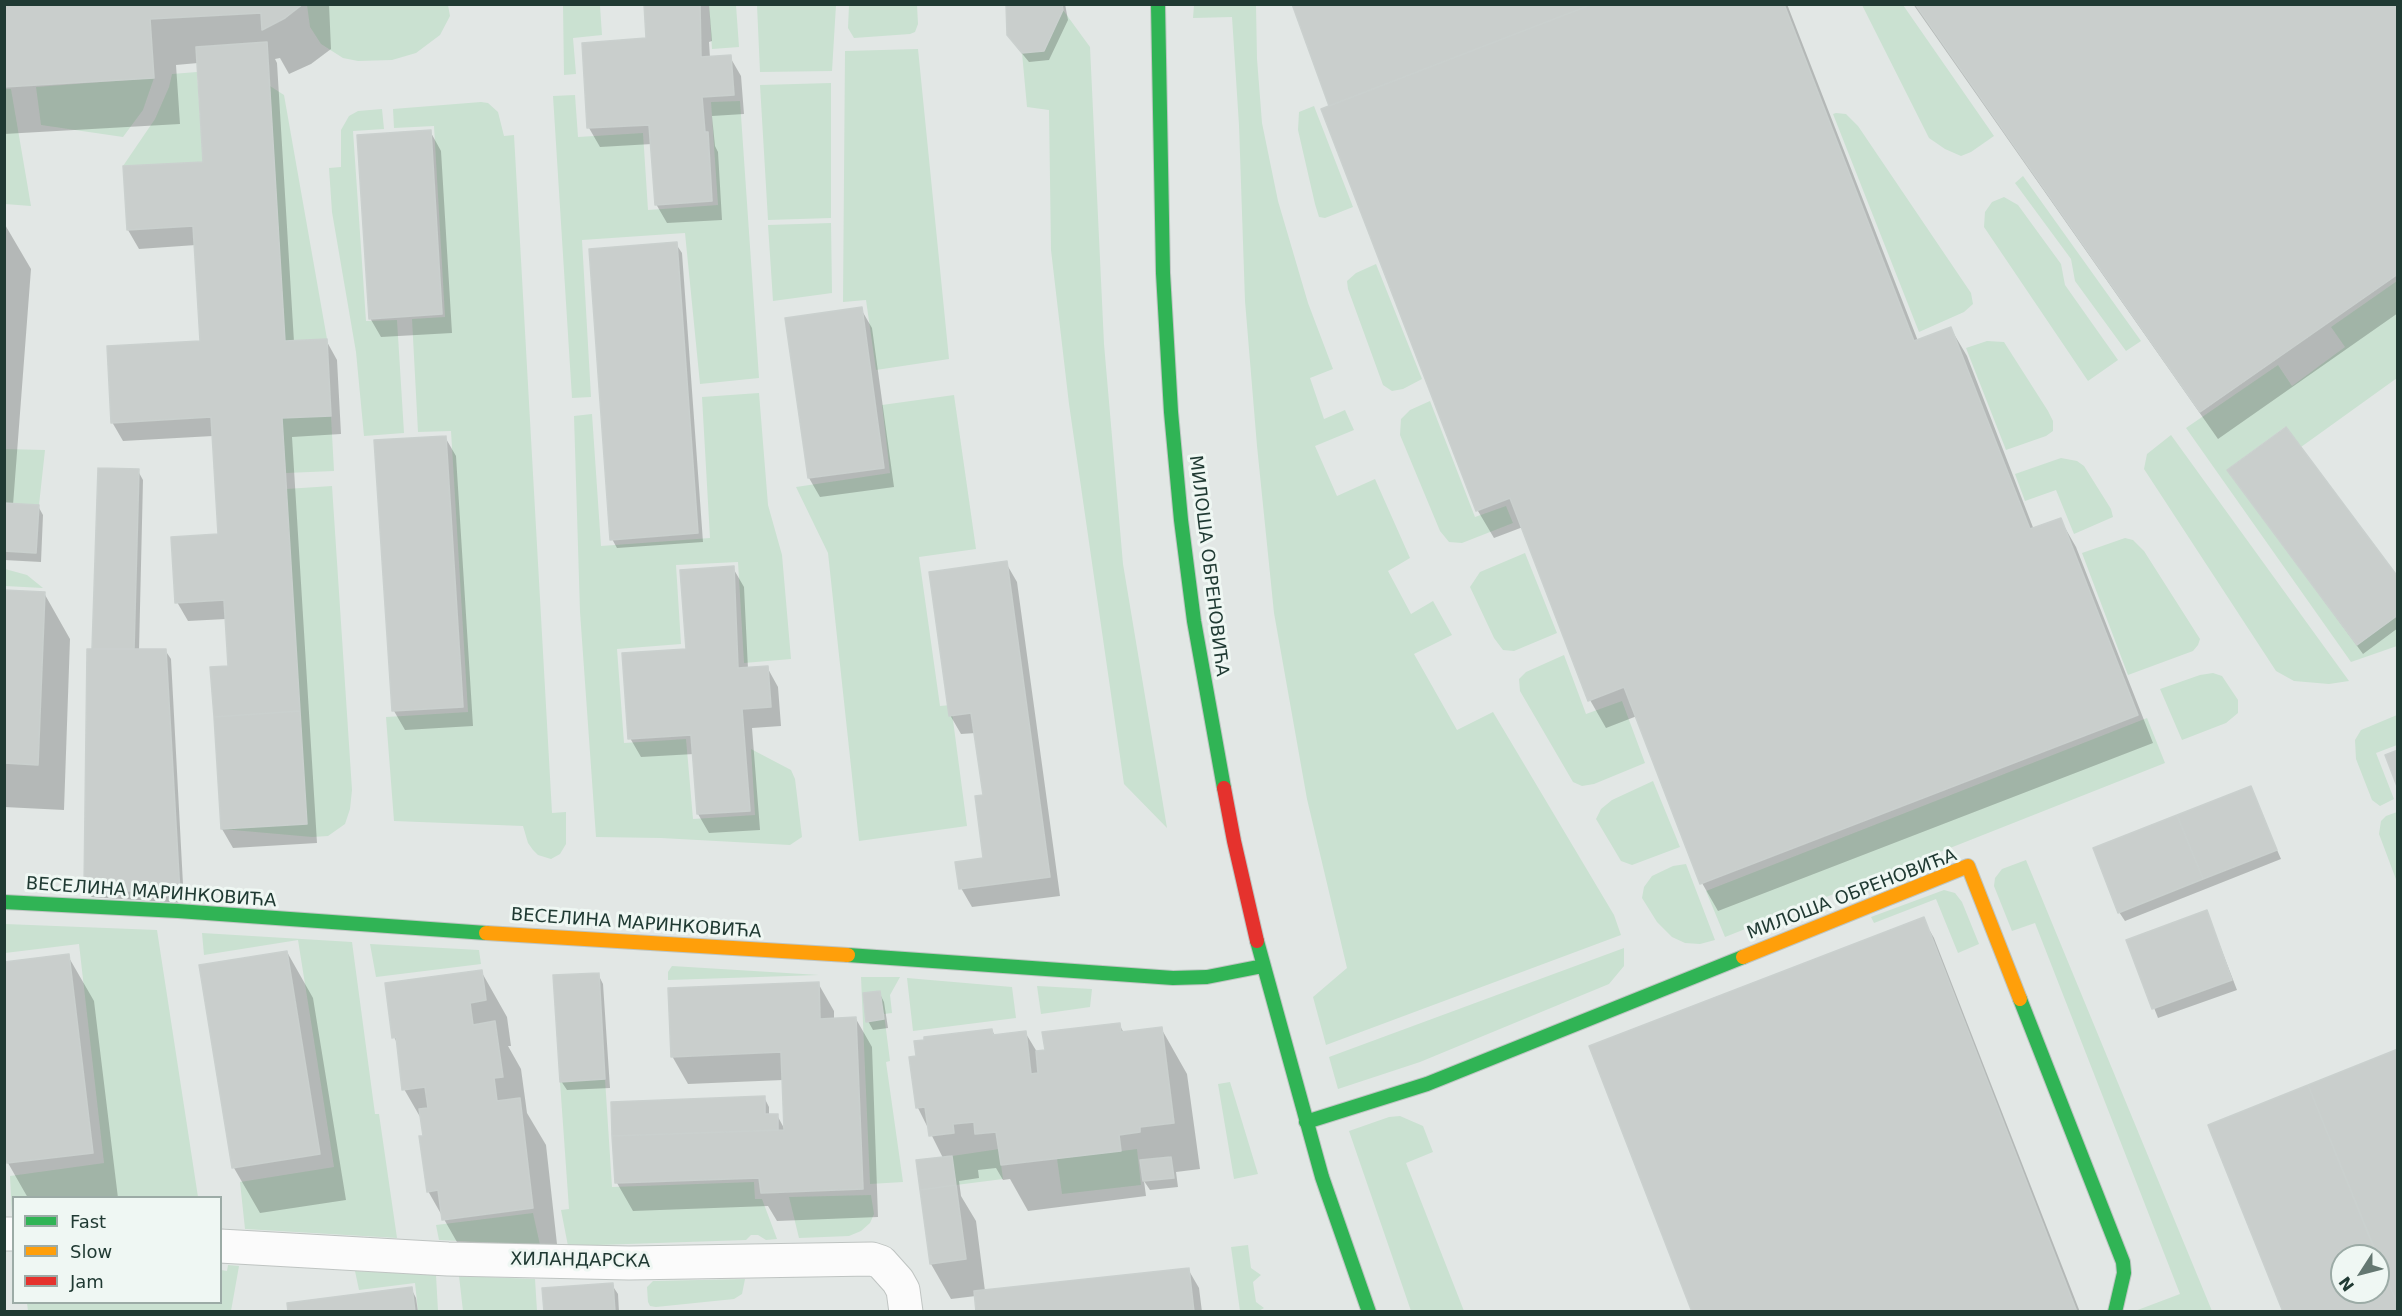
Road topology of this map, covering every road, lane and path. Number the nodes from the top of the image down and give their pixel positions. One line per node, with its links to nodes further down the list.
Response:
1 (1158, 4): 3 (street, МИЛОША ОБРЕНОВИЋА)
2 (4, 902): 3 (street, ВЕСЕЛИНА МАРИНКОВИЋА)
3 (1263, 966): 4 (street, МИЛОША ОБРЕНОВИЋА)
4 (1306, 1122): 7 (street, МИЛОША ОБРЕНОВИЋА); 8 (street, МИЛОША ОБРЕНОВИЋА)
5 (222, 1246): 6 (street, ХИЛАНДАРСКА)
6 (906, 1311)
7 (1369, 1311)
8 (2115, 1311)

